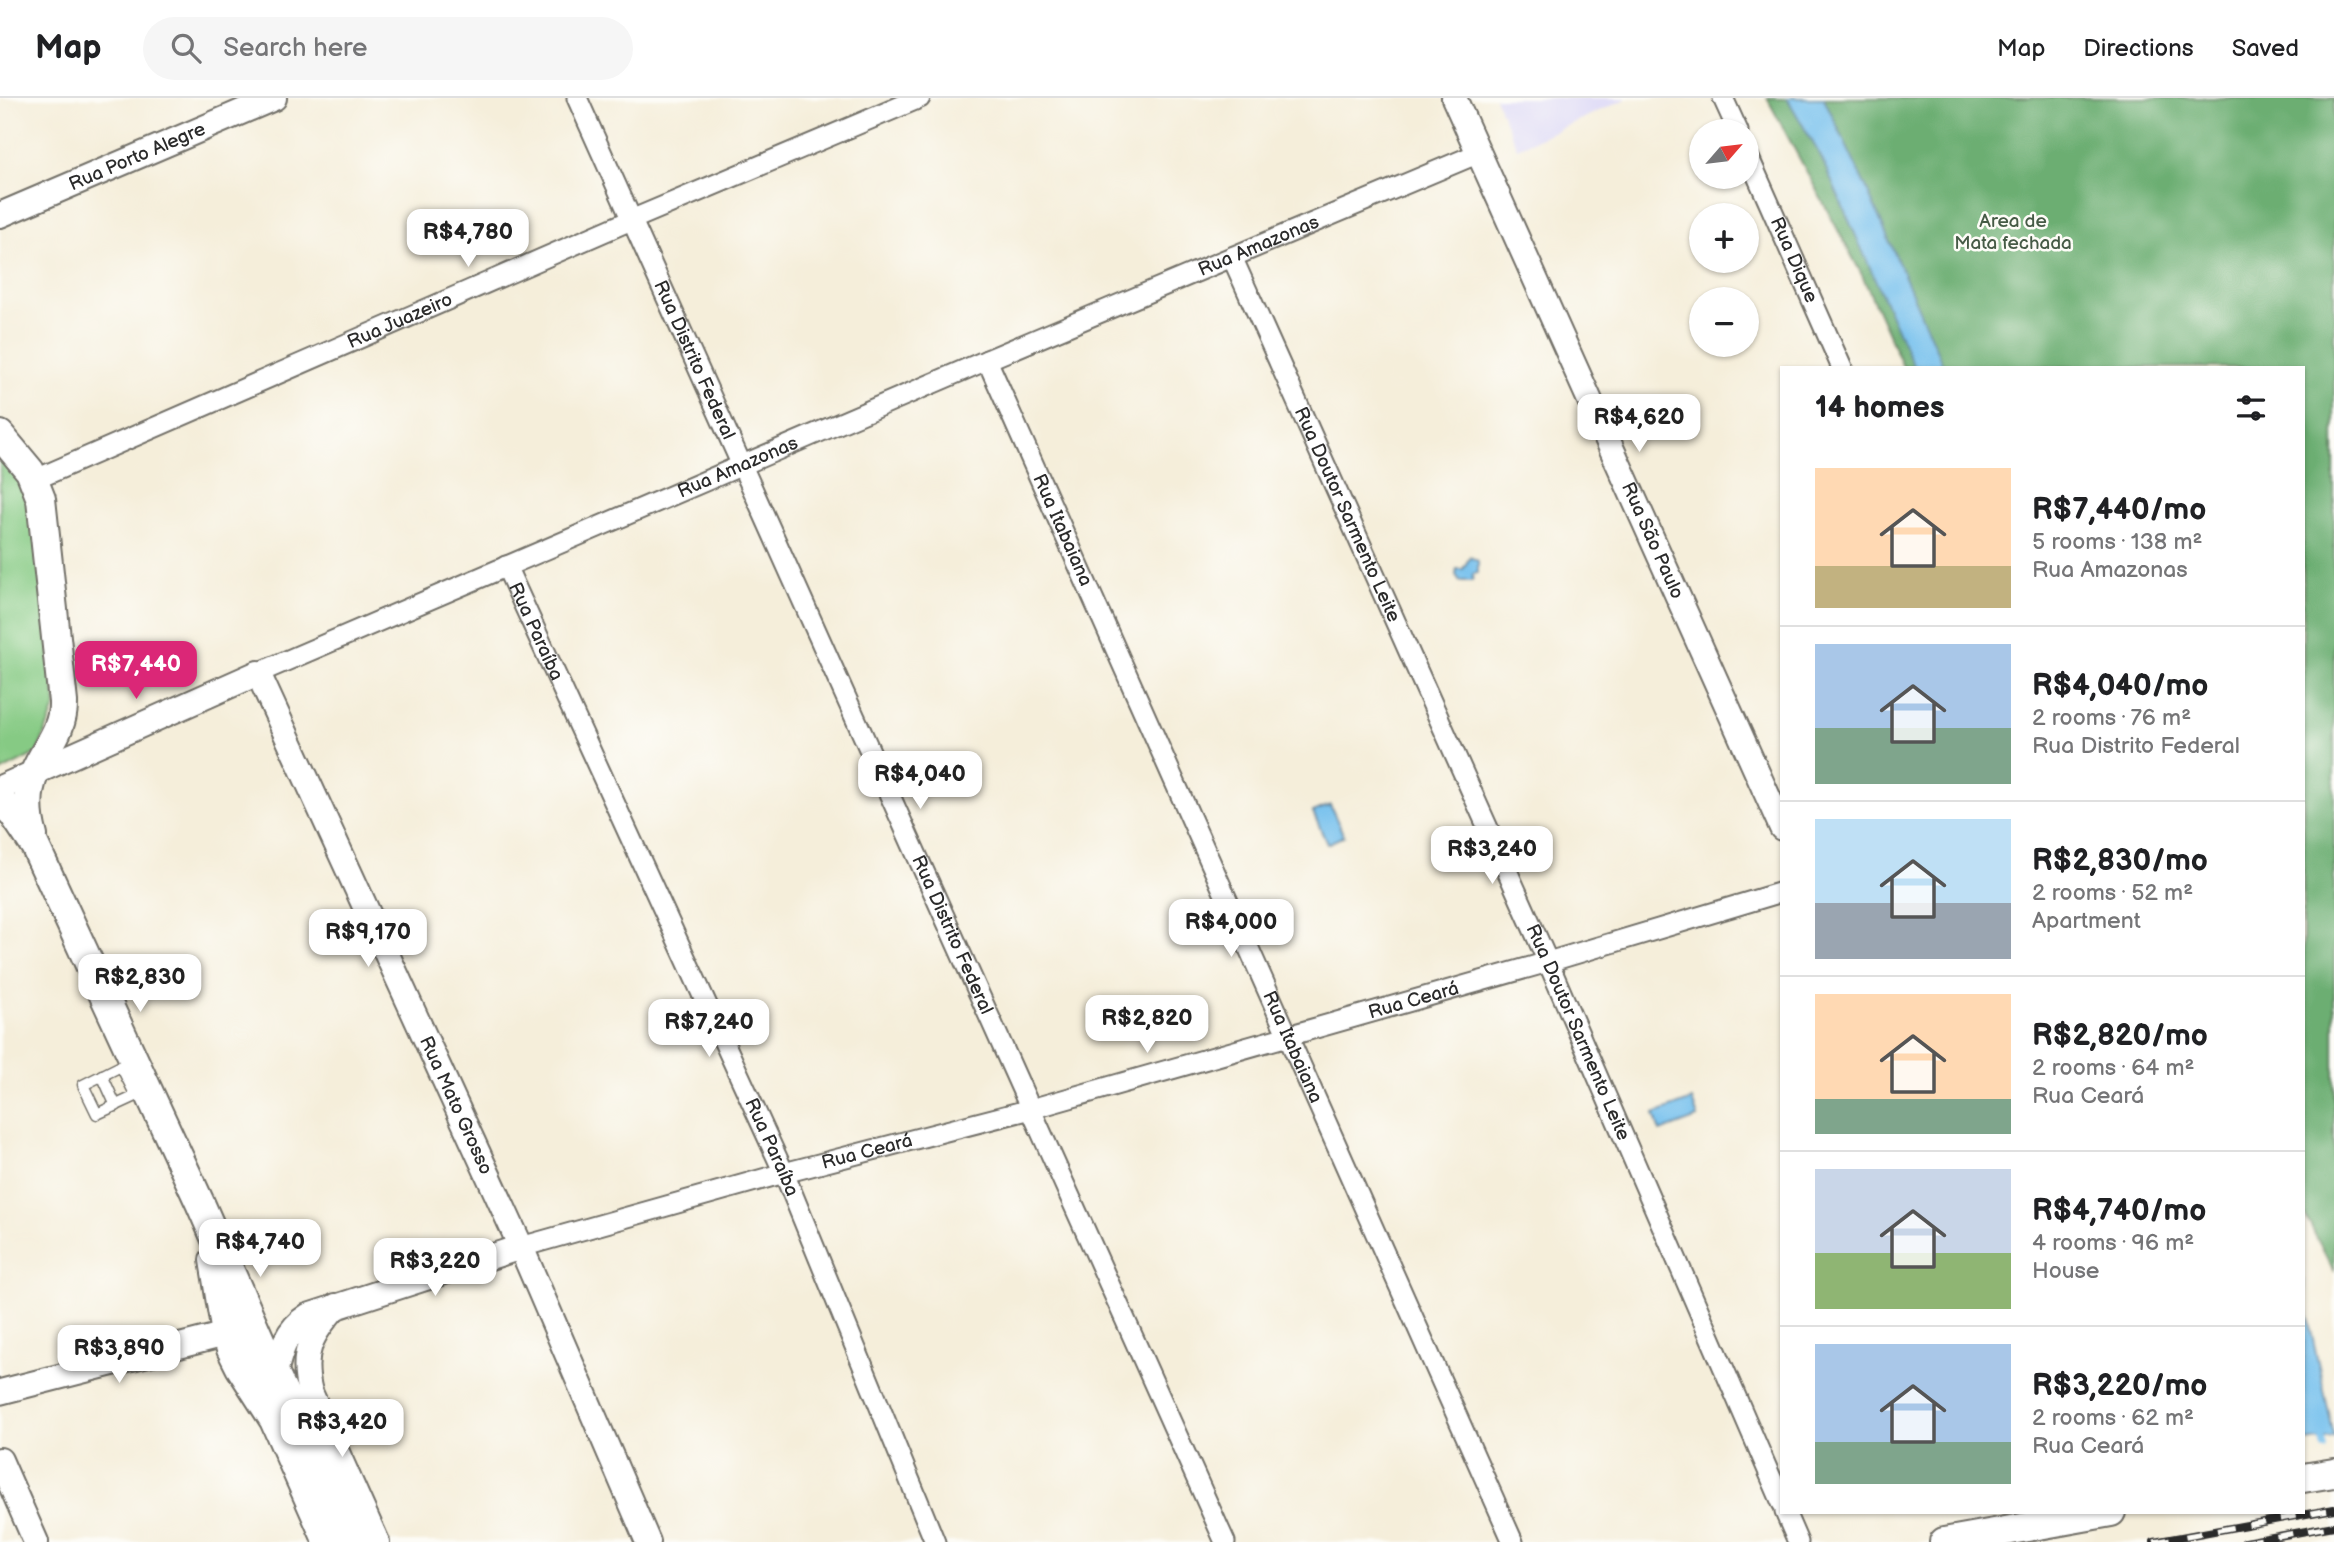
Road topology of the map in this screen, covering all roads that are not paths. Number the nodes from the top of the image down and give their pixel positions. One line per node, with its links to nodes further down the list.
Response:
1 (274, 98): 9 (street, Rua Porto Alegre)
2 (577, 98): 10 (street, Rua Distrito Federal)
3 (919, 98): 10 (street, Rua Juazeiro)
4 (1454, 98): 7 (street, Rua São Paulo)
5 (1723, 98): 6 (street)
6 (1733, 119)
7 (1479, 153): 11 (street, Rua Amazonas); 22 (street, Rua São Paulo)
8 (1759, 180): 13 (street, Rua Dique)
9 (0, 215)
10 (631, 220): 15 (street, Rua Distrito Federal); 16 (street, Rua Juazeiro)
11 (1233, 257): 12 (street, Rua Amazonas); 25 (street, Rua Doutor Sarmento Leite)
12 (987, 360): 15 (street, Rua Amazonas); 26 (street, Rua Itabaiana)
13 (1841, 366)
14 (0, 435): 16 (main road)
15 (743, 467): 17 (street, Rua Amazonas); 30 (street, Rua Distrito Federal)
16 (34, 480): 19 (main road)
17 (506, 566): 18 (street, Rua Amazonas); 31 (street, Rua Paraíba)
18 (258, 673): 19 (street, Rua Amazonas); 33 (street, Rua Mato Grosso)
19 (35, 772): 20 (street, Rua Amazonas); 23 (main road)
20 (0, 788)
21 (0, 801): 23 (main road)
22 (1780, 824)
23 (35, 846): 28 (main road)
24 (1780, 893): 25 (street, Rua Ceará)
25 (1548, 962): 26 (street, Rua Ceará); 41 (street, Rua Doutor Sarmento Leite)
26 (1287, 1035): 30 (street, Rua Ceará); 51 (street, Rua Itabaiana)
27 (102, 1075): 28 (lane); 29 (lane); 29 (lane)
28 (135, 1078): 29 (lane); 32 (main road)
29 (116, 1106)
30 (1031, 1109): 31 (street, Rua Ceará); 50 (street, Rua Distrito Federal)
31 (783, 1173): 33 (street, Rua Ceará); 49 (street, Rua Paraíba)
32 (200, 1203): 35 (main road); 36 (main road)
33 (521, 1247): 34 (street, Rua Ceará); 48 (street, Rua Mato Grosso)
34 (336, 1306): 36 (street, Rua Ceará); 47 (street)
35 (226, 1334): 36 (street); 37 (street); 45 (main road)
36 (280, 1385): 46 (main road)
37 (0, 1392)
38 (0, 1460): 44 (street)
39 (2334, 1474): 40 (main road)
40 (2305, 1478)
41 (1780, 1498)
42 (1786, 1514): 52 (street)
43 (2095, 1514): 53 (main road)
44 (36, 1542)
45 (328, 1542)
46 (354, 1542)
47 (377, 1542)
48 (648, 1542)
49 (935, 1542)
50 (1224, 1542)
51 (1513, 1542)
52 (1798, 1542)
53 (1944, 1542)

